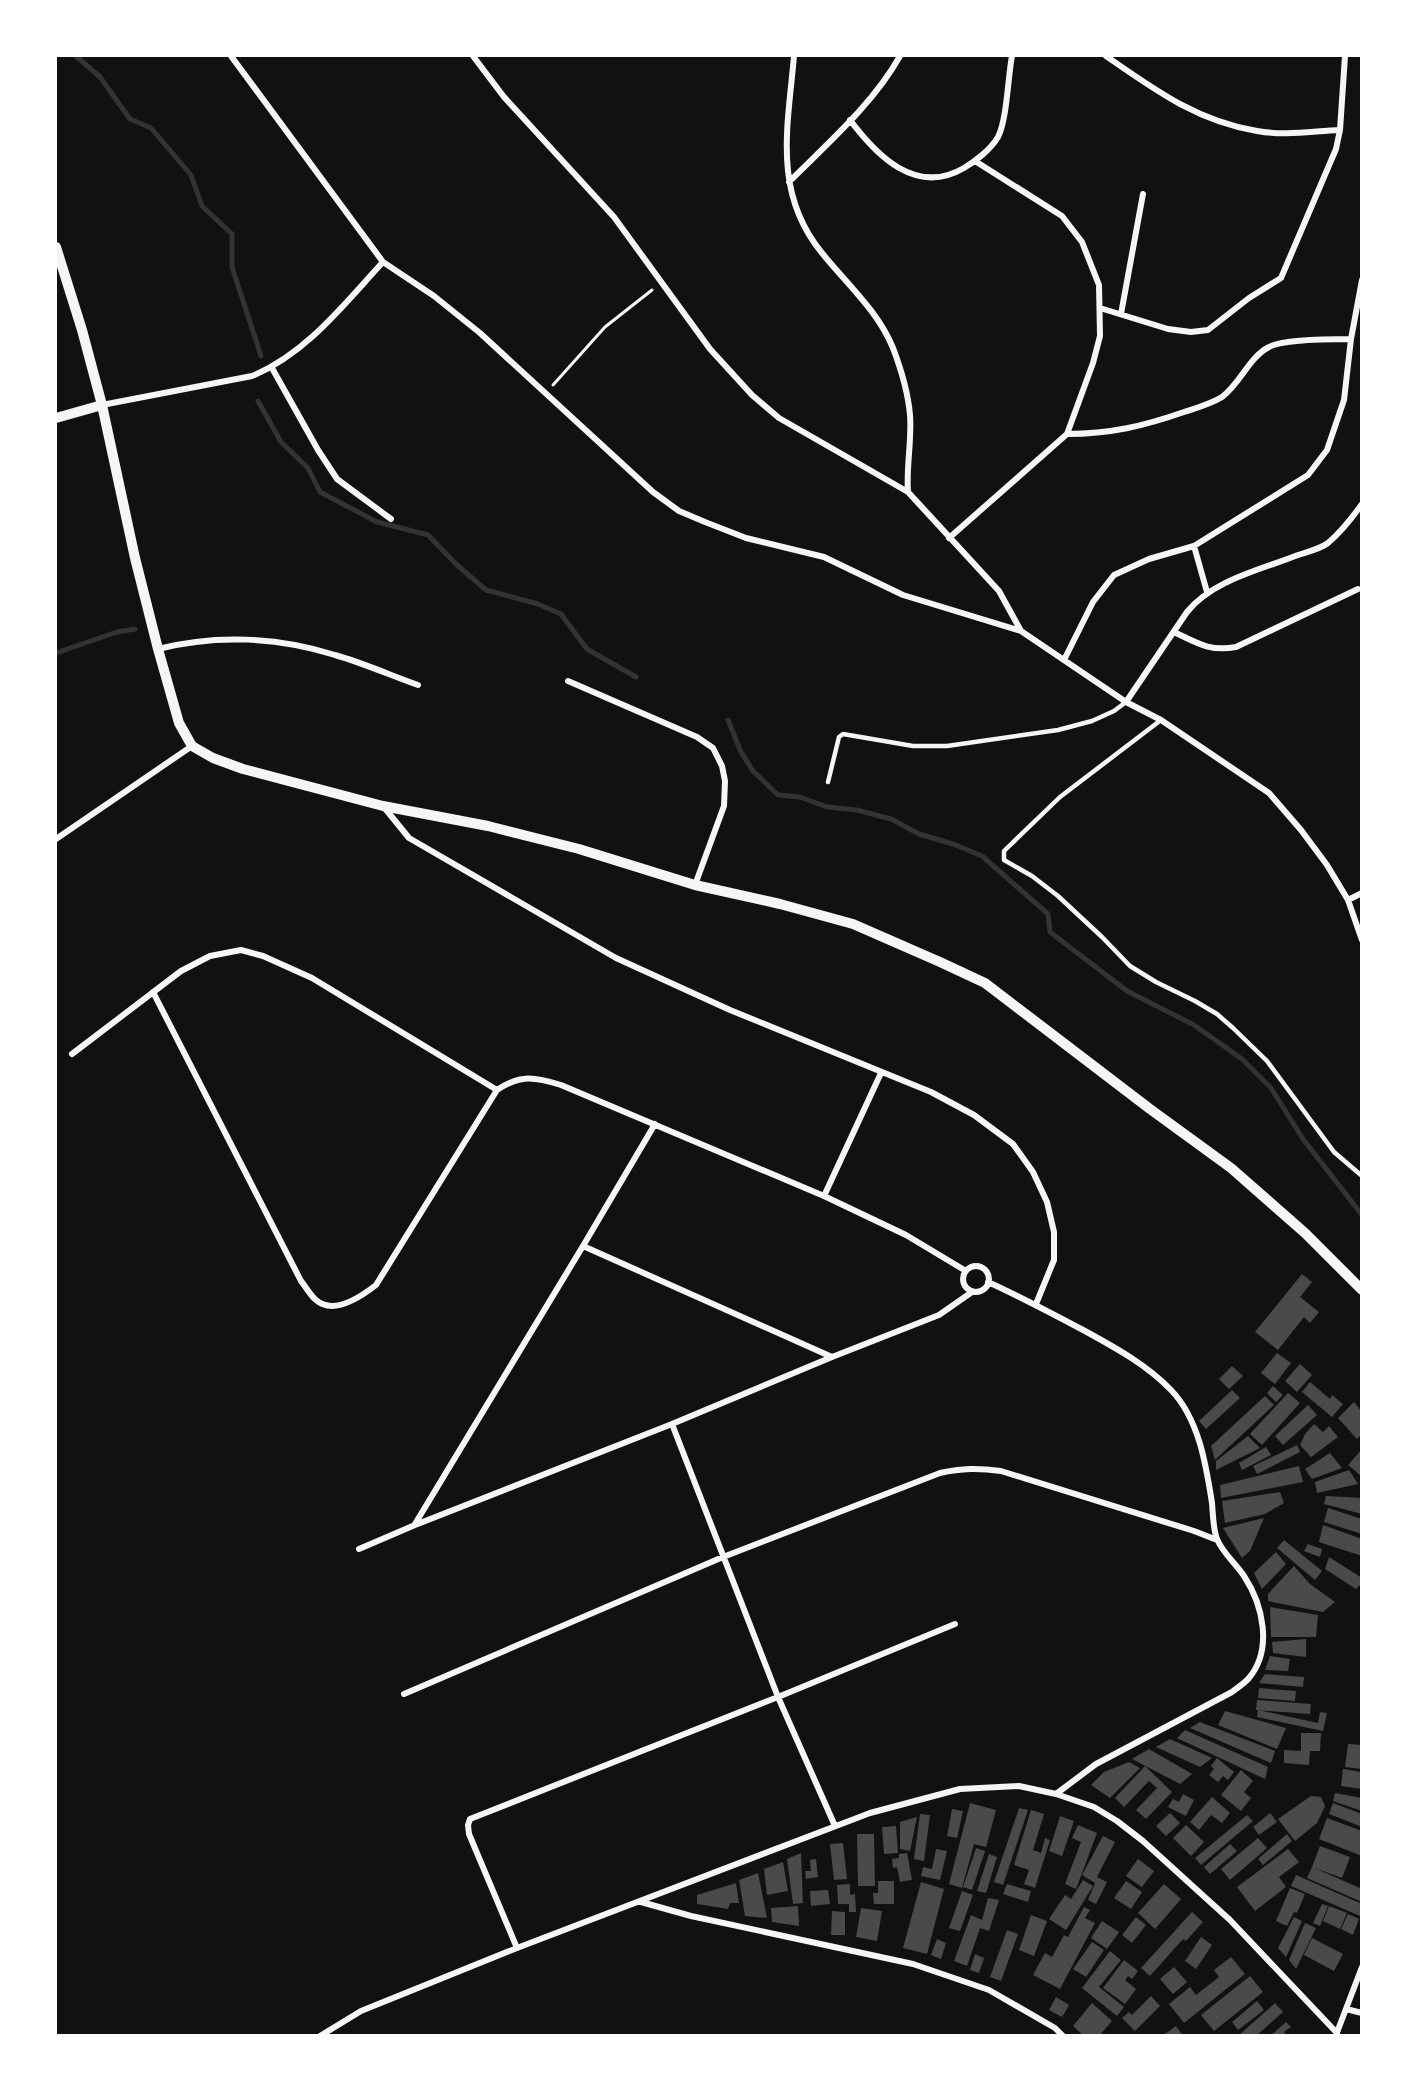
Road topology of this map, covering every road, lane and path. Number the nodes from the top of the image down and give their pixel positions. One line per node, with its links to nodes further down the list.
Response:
1 (231, 56): 14 (street)
2 (473, 56): 16 (street)
3 (794, 56): 11 (street)
4 (900, 56): 8 (street)
5 (1012, 56): 10 (street)
6 (1106, 56): 9 (street)
7 (1345, 56): 9 (street)
8 (850, 120): 10 (street); 11 (street)
9 (1340, 130): 18 (street)
10 (975, 161): 17 (street)
11 (789, 182): 25 (street)
12 (1143, 194): 18 (street)
13 (56, 247): 22 (street)
14 (383, 262): 20 (street); 21 (street)
15 (1362, 280): 19 (street)
16 (663, 282): 21 (path); 25 (street)
17 (1100, 308): 18 (street); 24 (street)
18 (1121, 314)
19 (1351, 339): 24 (street); 29 (street)
20 (272, 368): 22 (street); 27 (street)
21 (547, 392): 32 (street)
22 (102, 405): 23 (street); 34 (street)
23 (56, 418)
24 (1067, 434): 28 (street)
25 (908, 492): 28 (street)
26 (1362, 504): 31 (street)
27 (391, 519)
28 (949, 538): 32 (street)
29 (1194, 546): 31 (street); 35 (street)
30 (1358, 590): 33 (street)
31 (1207, 592): 33 (street)
32 (1021, 631): 35 (street)
33 (1174, 632): 38 (street)
34 (158, 649): 37 (street); 40 (street)
35 (1064, 660): 38 (street)
36 (568, 681): 44 (street)
37 (417, 685)
38 (1126, 702): 39 (street); 41 (lane)
39 (1161, 720): 46 (street); 53 (lane)
40 (192, 746): 42 (street); 43 (street)
41 (828, 782)
42 (382, 806): 44 (street); 50 (street)
43 (56, 838)
44 (696, 885): 58 (street)
45 (1362, 893): 46 (street)
46 (1348, 900): 47 (street)
47 (1362, 940)
48 (153, 992): 49 (street); 51 (street); 51 (street)
49 (72, 1054)
50 (881, 1073): 54 (street); 60 (street)
51 (497, 1090): 52 (street)
52 (655, 1124): 54 (street); 55 (street)
53 (1362, 1176)
54 (824, 1196): 56 (street)
55 (583, 1246): 61 (street); 63 (street)
56 (966, 1271): 57 (street); 59 (street)
57 (988, 1282): 59 (street); 60 (street)
58 (1362, 1290)
59 (972, 1292): 61 (street)
60 (1036, 1304): 64 (street)
61 (832, 1357): 62 (street)
62 (672, 1424): 63 (street); 66 (street)
63 (415, 1525): 65 (street)
64 (1217, 1540): 66 (street); 70 (street)
65 (359, 1549)
66 (723, 1557): 68 (street); 69 (street)
67 (955, 1624): 69 (street)
68 (404, 1694)
69 (778, 1697): 71 (street); 73 (street)
70 (1056, 1794): 71 (street); 77 (street)
71 (835, 1826): 72 (street)
72 (641, 1902): 73 (street); 79 (street)
73 (517, 1948): 78 (street)
74 (1362, 1967): 75 (street)
75 (1346, 2008): 76 (street); 77 (street)
76 (1362, 2013)
77 (1337, 2034)
78 (320, 2036)
79 (1063, 2036)

